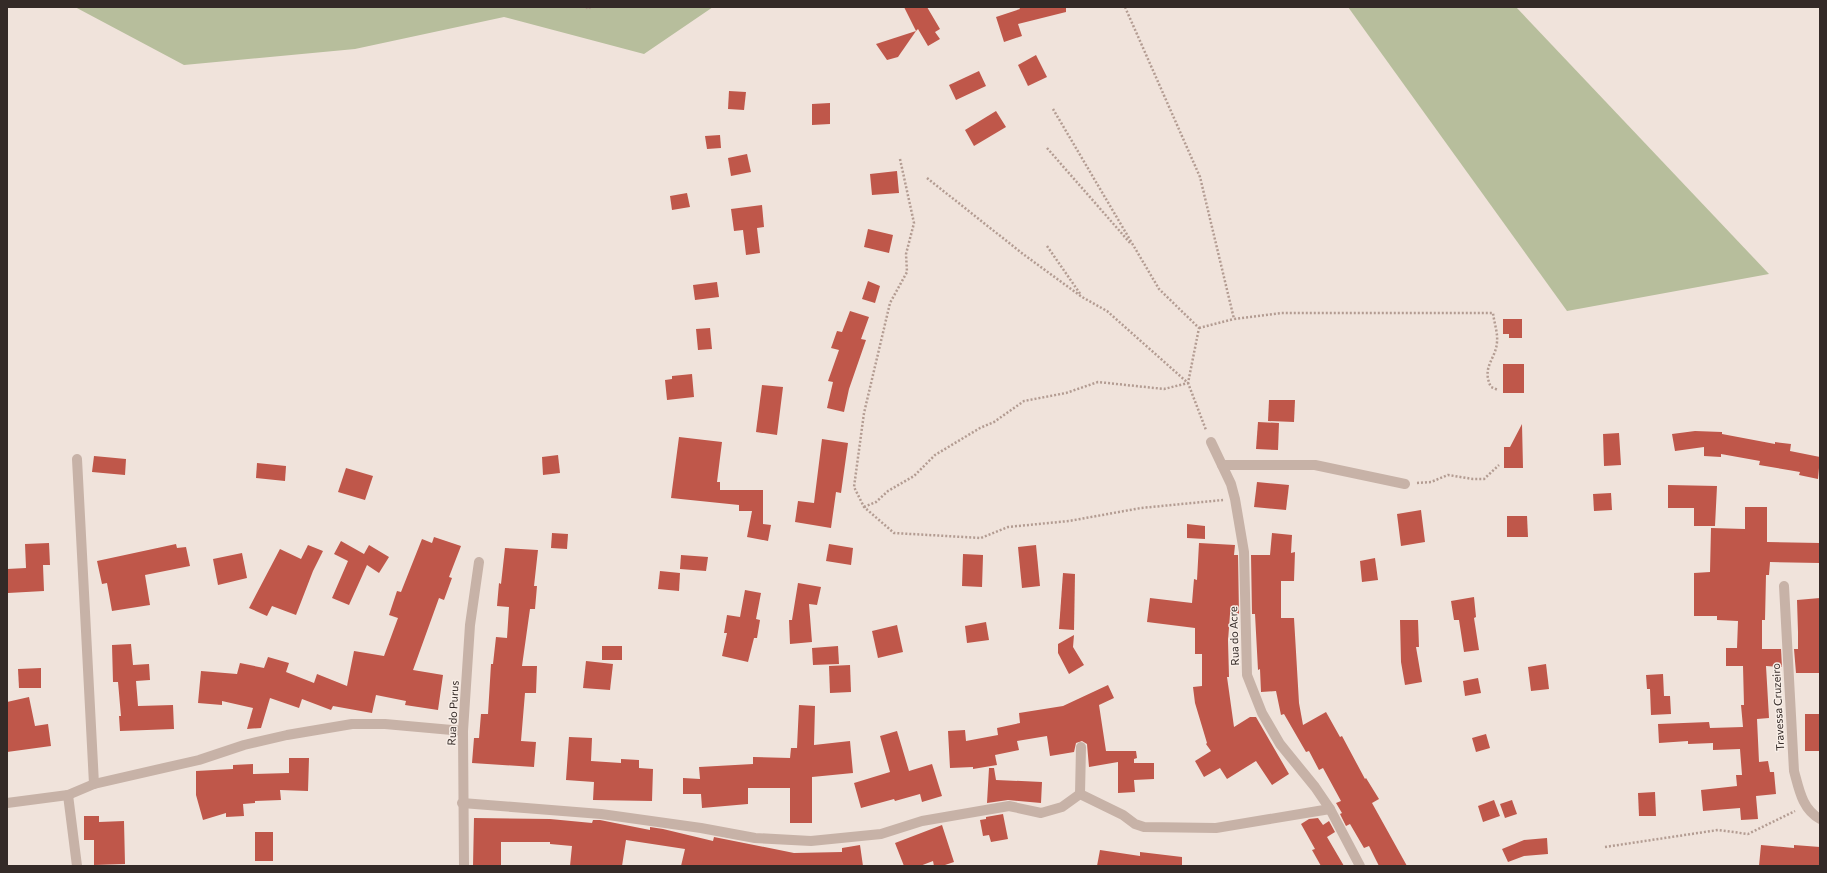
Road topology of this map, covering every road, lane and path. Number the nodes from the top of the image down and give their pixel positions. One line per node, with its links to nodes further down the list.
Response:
1 (586, 7): 2 (path)
2 (590, 7)
3 (1125, 7): 11 (path)
4 (1053, 109): 9 (path)
5 (1047, 148): 9 (path)
6 (900, 159): 21 (path)
7 (927, 178): 10 (path)
8 (1047, 246): 10 (path)
9 (1136, 250): 12 (path)
10 (1082, 297): 13 (path)
11 (1234, 319): 12 (path); 14 (path)
12 (1199, 328): 13 (path)
13 (1188, 383): 15 (path); 21 (path)
14 (1498, 390)
15 (1211, 442): 17 (street, Rua do Acre)
16 (76, 459): 26 (street)
17 (1222, 465): 19 (street); 20 (street, Rua do Acre)
18 (1499, 465): 19 (path)
19 (1404, 484)
20 (1235, 499): 21 (path); 32 (street, Rua do Acre)
21 (864, 507)
22 (479, 562): 24 (street, Rua do Purus)
23 (1784, 586): 31 (street, Travessa Cruzeiro)
24 (463, 731): 26 (street); 29 (street, Rua do Purus)
25 (1081, 747): 28 (street)
26 (94, 784): 27 (street)
27 (68, 794): 30 (street); 35 (street)
28 (1080, 794): 29 (street); 32 (street)
29 (462, 802): 36 (street, Rua do Purus)
30 (7, 803)
31 (1806, 806): 33 (street, Travessa Cruzeiro); 34 (path)
32 (1330, 809): 37 (street, Rua do Acre)
33 (1820, 819)
34 (1605, 848)
35 (77, 866)
36 (464, 866)
37 (1360, 866)

